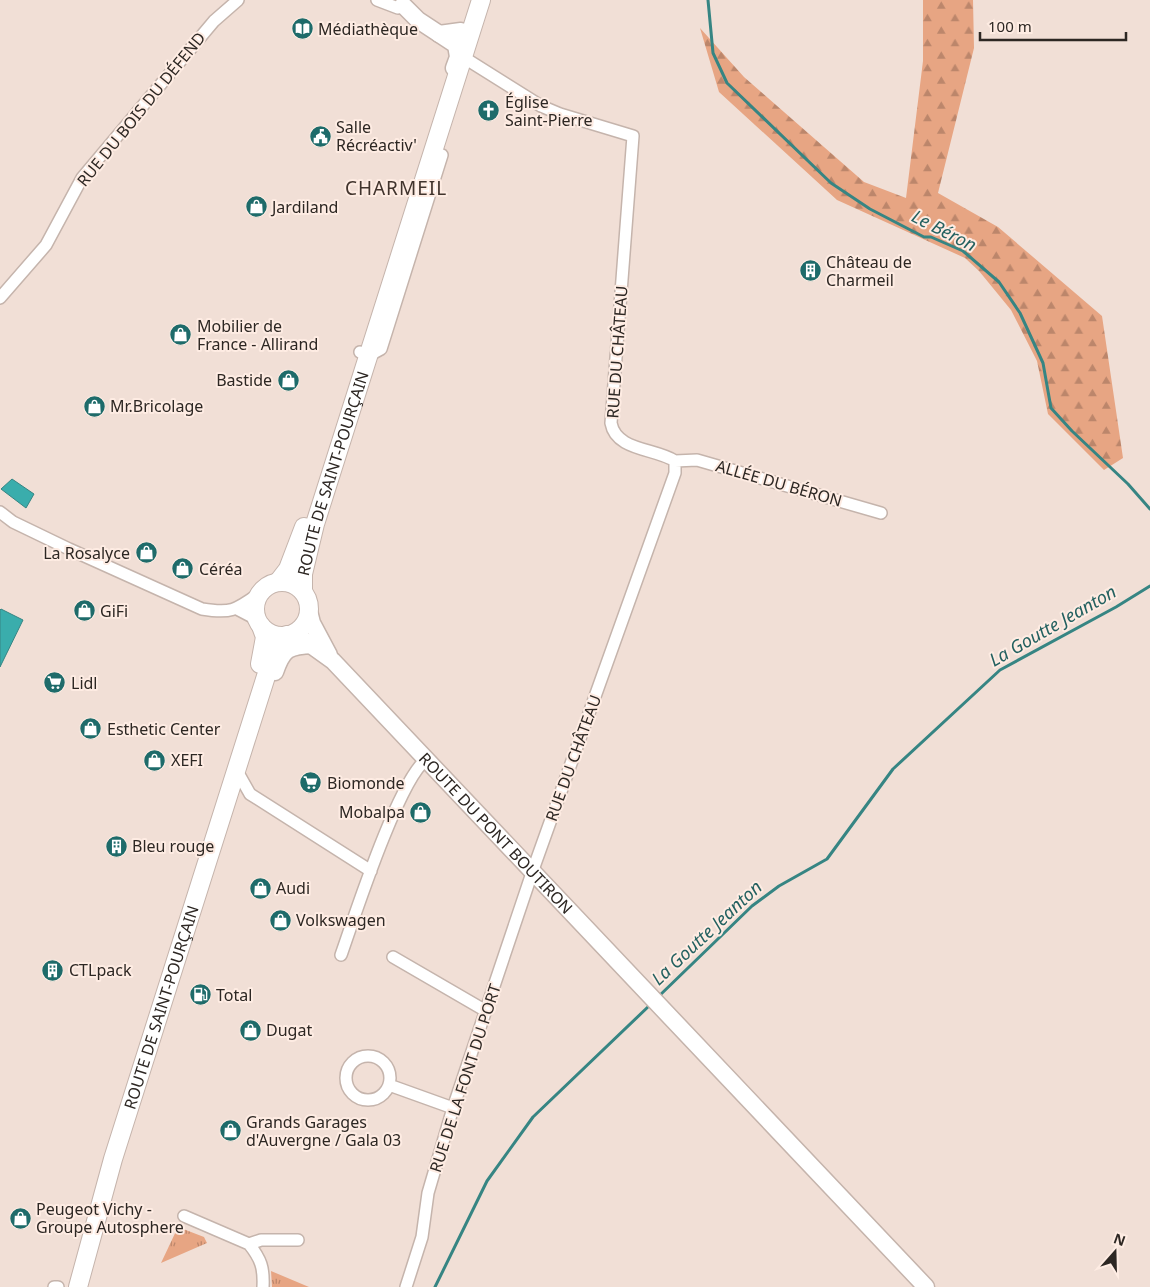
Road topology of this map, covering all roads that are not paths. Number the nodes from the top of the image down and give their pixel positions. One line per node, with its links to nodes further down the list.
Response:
1 (238, 0): 10 (street, RUE DU BOIS DU DÉFEND)
2 (377, 0): 6 (street)
3 (471, 0): 7 (main road, ROUTE DE SAINT-POURÇAIN)
4 (476, 0): 7 (street)
5 (481, 0): 7 (main road, ROUTE DE SAINT-POURÇAIN)
6 (401, 3): 7 (main road); 7 (main road)
7 (458, 49): 9 (main road, ROUTE DE SAINT-POURÇAIN); 9 (main road, ROUTE DE SAINT-POURÇAIN); 12 (street, RUE DU CHÂTEAU)
8 (442, 155): 9 (street, ROUTE DE SAINT-POURÇAIN)
9 (397, 265): 11 (main road, ROUTE DE SAINT-POURÇAIN)
10 (0, 298)
11 (364, 354): 15 (main road, ROUTE DE SAINT-POURÇAIN); 16 (main road, ROUTE DE SAINT-POURÇAIN)
12 (675, 461): 14 (street, ALLÉE DU BÉRON); 31 (street, RUE DU CHÂTEAU)
13 (0, 512): 18 (street)
14 (881, 513)
15 (278, 582): 16 (main road); 17 (main road)
16 (303, 591): 19 (main road)
17 (260, 593): 18 (street); 20 (main road)
18 (237, 610): 20 (street)
19 (309, 611): 21 (main road); 23 (main road, ROUTE DU PONT BOUTIRON)
20 (260, 623): 21 (main road); 29 (main road, ROUTE DE SAINT-POURÇAIN)
21 (290, 634): 22 (main road, ROUTE DU PONT BOUTIRON); 24 (main road, ROUTE DE SAINT-POURÇAIN)
22 (312, 646): 23 (main road, ROUTE DU PONT BOUTIRON); 24 (main road)
23 (333, 661): 25 (main road, ROUTE DU PONT BOUTIRON)
24 (244, 750): 26 (main road, ROUTE DE SAINT-POURÇAIN)
25 (427, 759): 30 (street); 31 (main road, ROUTE DU PONT BOUTIRON)
26 (237, 771): 27 (street); 28 (main road, ROUTE DE SAINT-POURÇAIN)
27 (250, 794): 28 (street); 30 (street)
28 (228, 800): 29 (main road, ROUTE DE SAINT-POURÇAIN)
29 (208, 855): 37 (main road, ROUTE DE SAINT-POURÇAIN)
30 (371, 871): 32 (street)
31 (533, 872): 34 (street, RUE DE LA FONT DU PORT); 47 (main road, ROUTE DU PONT BOUTIRON)
32 (341, 955)
33 (393, 957): 34 (street)
34 (486, 1011): 36 (street, RUE DE LA FONT DU PORT)
35 (390, 1085): 35 (street); 36 (street)
36 (453, 1108): 46 (street, RUE DE LA FONT DU PORT)
37 (113, 1159): 43 (main road, ROUTE DE SAINT-POURÇAIN); 44 (main road, ROUTE DE SAINT-POURÇAIN)
38 (184, 1216): 40 (street)
39 (298, 1240): 40 (street)
40 (250, 1244): 45 (street)
41 (54, 1287): 42 (street)
42 (58, 1287)
43 (67, 1287)
44 (78, 1287)
45 (263, 1287)
46 (406, 1287)
47 (926, 1287)

